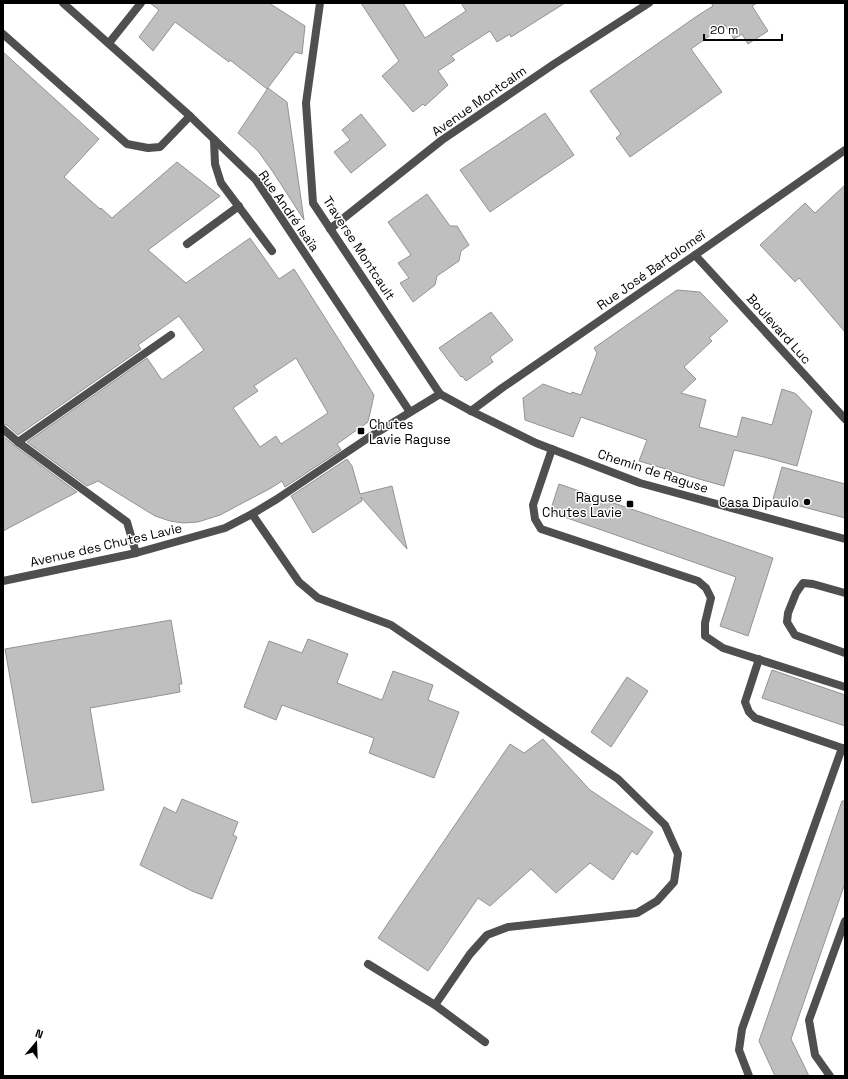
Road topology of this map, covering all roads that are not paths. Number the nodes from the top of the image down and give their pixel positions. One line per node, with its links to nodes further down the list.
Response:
1 (63, 3): 6 (street, Rue André Isaïa)
2 (141, 3): 6 (street)
3 (320, 3): 11 (street, Traverse Montcault)
4 (649, 3): 11 (street, Avenue Montcalm)
5 (3, 34): 7 (street)
6 (108, 43): 7 (street, Rue André Isaïa)
7 (190, 116): 8 (street, Rue André Isaïa)
8 (214, 140): 10 (street); 18 (street, Rue André Isaïa)
9 (845, 150): 14 (street, Rue José Bartolomeï)
10 (239, 206): 12 (street); 13 (street)
11 (330, 229): 16 (street, Traverse Montcault)
12 (187, 244)
13 (272, 251)
14 (695, 255): 17 (street, Rue José Bartolomeï); 19 (street, Boulevard Luc)
15 (171, 335): 21 (street)
16 (440, 394): 17 (street, Chemin de Raguse); 18 (street, Avenue des Chutes Lavie)
17 (471, 411): 22 (street, Chemin de Raguse)
18 (410, 412): 23 (street, Avenue des Chutes Lavie)
19 (845, 419)
20 (3, 429): 21 (street)
21 (18, 442): 25 (street)
22 (552, 449): 24 (street, Chemin de Raguse); 29 (street)
23 (252, 514): 25 (street, Avenue des Chutes Lavie); 34 (street)
24 (845, 539)
25 (136, 554): 26 (street, Avenue des Chutes Lavie)
26 (3, 582)
27 (845, 593): 28 (street)
28 (845, 653)
29 (759, 660): 30 (street); 31 (street)
30 (845, 687)
31 (843, 748): 36 (street)
32 (845, 921): 37 (street)
33 (368, 964): 34 (street)
34 (435, 1005): 35 (street)
35 (485, 1042)
36 (748, 1076)
37 (830, 1076)

